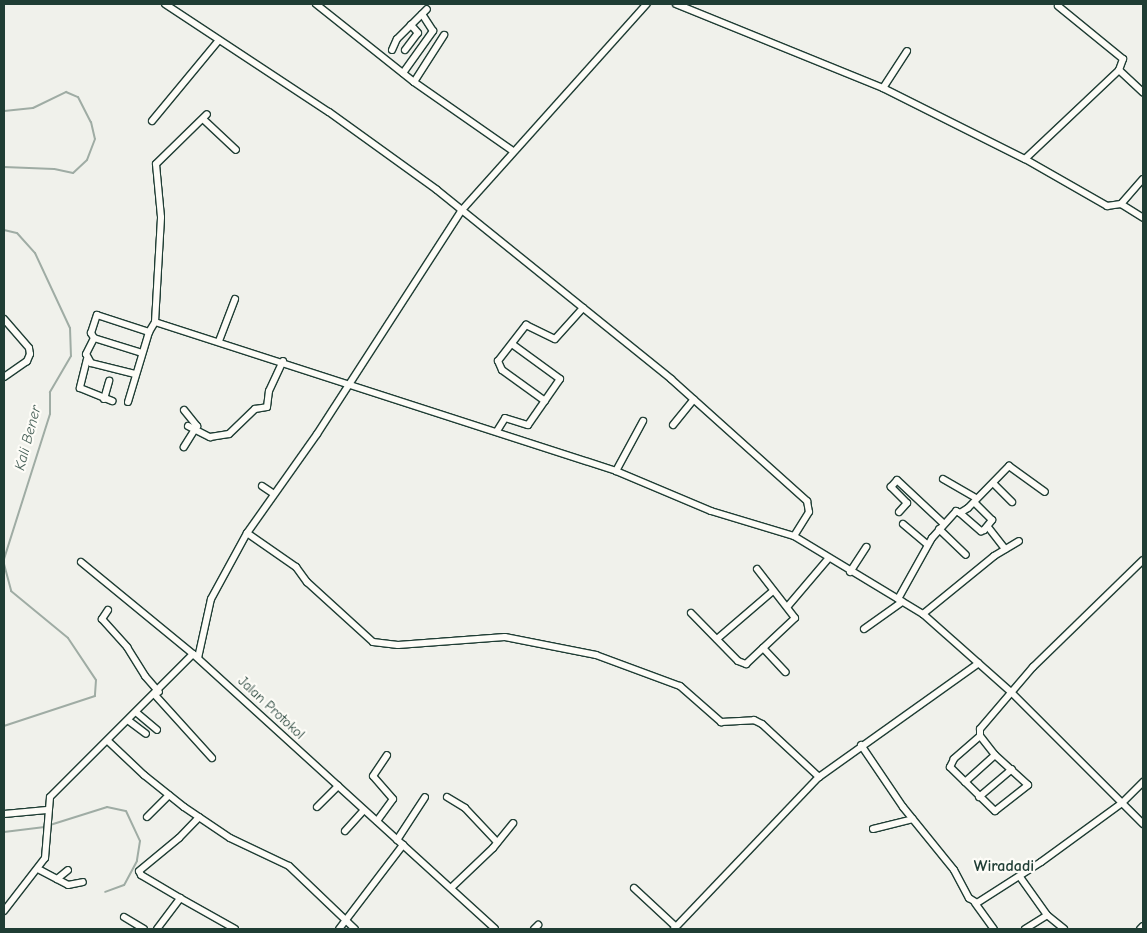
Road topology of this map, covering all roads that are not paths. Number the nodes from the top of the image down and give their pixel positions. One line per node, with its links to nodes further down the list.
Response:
1 (165, 4): 8 (street)
2 (316, 4): 13 (street)
3 (647, 4): 19 (street)
4 (676, 4): 15 (street)
5 (1058, 6): 12 (street)
6 (411, 25): 9 (street); 10 (street); 13 (street)
7 (444, 35): 14 (street)
8 (219, 40): 17 (street); 23 (street)
9 (392, 50)
10 (405, 50)
11 (907, 51): 15 (street)
12 (1118, 70): 16 (street); 20 (street)
13 (403, 73): 14 (street)
14 (414, 82): 19 (street)
15 (883, 88): 20 (street)
16 (1143, 92)
17 (152, 121)
18 (236, 150): 28 (street)
19 (513, 151): 23 (street)
20 (1025, 159): 22 (street)
21 (1143, 179): 22 (street)
22 (1121, 204): 24 (street)
23 (461, 211): 26 (street); 39 (street)
24 (1143, 218)
25 (235, 299): 31 (street)
26 (583, 308): 32 (street); 41 (street)
27 (4, 319): 37 (street)
28 (156, 322): 29 (street); 31 (street)
29 (148, 332): 30 (street); 33 (street)
30 (94, 338): 33 (street); 34 (street)
31 (219, 340): 35 (street)
32 (512, 344): 42 (street); 42 (street)
33 (142, 353): 36 (street)
34 (87, 359): 36 (street); 40 (street)
35 (283, 361): 39 (street); 49 (street)
36 (135, 374): 44 (street)
37 (4, 375)
38 (109, 381): 40 (street)
39 (350, 383): 50 (street); 57 (street)
40 (104, 399): 43 (street)
41 (694, 399): 47 (street); 69 (street)
42 (545, 401): 50 (street)
43 (112, 402)
44 (128, 402)
45 (184, 410): 49 (street)
46 (643, 421): 52 (street)
47 (673, 425)
48 (188, 426): 49 (street)
49 (196, 430): 51 (street)
50 (497, 431): 52 (street)
51 (184, 447)
52 (616, 471): 69 (street)
53 (943, 479): 59 (street)
54 (993, 483): 56 (street); 59 (street); 60 (street)
55 (262, 486): 57 (street)
56 (1045, 492)
57 (274, 494): 68 (street)
58 (914, 496): 61 (street); 61 (street); 65 (street)
59 (976, 500): 63 (street); 66 (street)
60 (1012, 502)
61 (907, 503): 62 (street)
62 (899, 512)
63 (960, 513): 65 (street); 66 (street)
64 (903, 524): 71 (street)
65 (944, 524): 67 (street)
66 (988, 527): 73 (street)
67 (940, 530): 71 (street); 74 (street)
68 (247, 533): 89 (street); 105 (street)
69 (794, 536): 75 (street)
70 (1019, 541): 73 (street)
71 (927, 544): 81 (street)
72 (866, 547): 79 (street)
73 (1005, 550): 85 (street)
74 (966, 555)
75 (828, 559): 79 (street); 82 (street)
76 (1143, 560): 92 (street)
77 (80, 562): 89 (street, Jalan Protokol)
78 (757, 568): 80 (street)
79 (850, 572): 81 (street)
80 (773, 592): 82 (street); 87 (street)
81 (900, 600): 85 (street); 86 (street)
82 (788, 606): 88 (street)
83 (108, 610): 93 (street)
84 (691, 613): 87 (street)
85 (923, 614): 90 (street)
86 (864, 629)
87 (717, 639): 88 (street)
88 (763, 648): 91 (street)
89 (196, 656): 93 (street); 108 (street, Jalan Protokol)
90 (979, 663): 92 (street); 100 (street)
91 (785, 672)
92 (1011, 692): 98 (street); 113 (street)
93 (157, 693): 94 (street); 103 (street)
94 (137, 714): 95 (street); 96 (street)
95 (129, 721): 97 (street); 99 (street)
96 (157, 730)
97 (146, 734)
98 (980, 736): 102 (street); 106 (street)
99 (108, 741): 109 (street); 116 (street)
100 (861, 745): 105 (street); 120 (street)
101 (387, 754): 121 (street)
102 (995, 755): 104 (street); 106 (street)
103 (212, 758)
104 (1012, 769): 112 (street); 112 (street)
105 (819, 777): 142 (street)
106 (964, 782): 112 (street)
107 (1143, 782): 113 (street)
108 (338, 786): 114 (street); 115 (street, Jalan Protokol)
109 (169, 795): 118 (street); 119 (street)
110 (425, 797): 127 (street)
111 (447, 797): 126 (street)
112 (979, 797)
113 (1122, 803): 123 (street); 130 (street)
114 (317, 807)
115 (364, 810): 121 (street, Jalan Protokol); 125 (street)
116 (47, 812): 117 (street); 128 (street)
117 (4, 814)
118 (147, 817)
119 (198, 817): 135 (street); 140 (street)
120 (913, 819): 124 (street); 136 (street)
121 (377, 821): 127 (street, Jalan Protokol)
122 (513, 822): 126 (street)
123 (1143, 824)
124 (873, 829)
125 (345, 832)
126 (497, 842): 133 (street)
127 (400, 843): 133 (street, Jalan Protokol); 140 (street)
128 (38, 869): 131 (street); 137 (street)
129 (68, 870): 131 (street)
130 (1020, 877): 136 (street); 138 (street)
131 (57, 879): 132 (street)
132 (83, 882)
133 (451, 888): 148 (street, Jalan Protokol)
134 (634, 888): 142 (street)
135 (180, 898): 144 (street); 145 (street)
136 (975, 903): 149 (street)
137 (4, 911)
138 (1047, 915): 150 (street); 151 (street)
139 (124, 917): 143 (street)
140 (346, 920): 146 (street); 147 (street)
141 (1143, 926): 152 (street)
142 (675, 928)
143 (144, 929)
144 (157, 929)
145 (235, 929)
146 (339, 929)
147 (355, 929)
148 (495, 929)
149 (994, 929)
150 (1025, 929)
151 (1064, 929)
152 (1140, 929)

